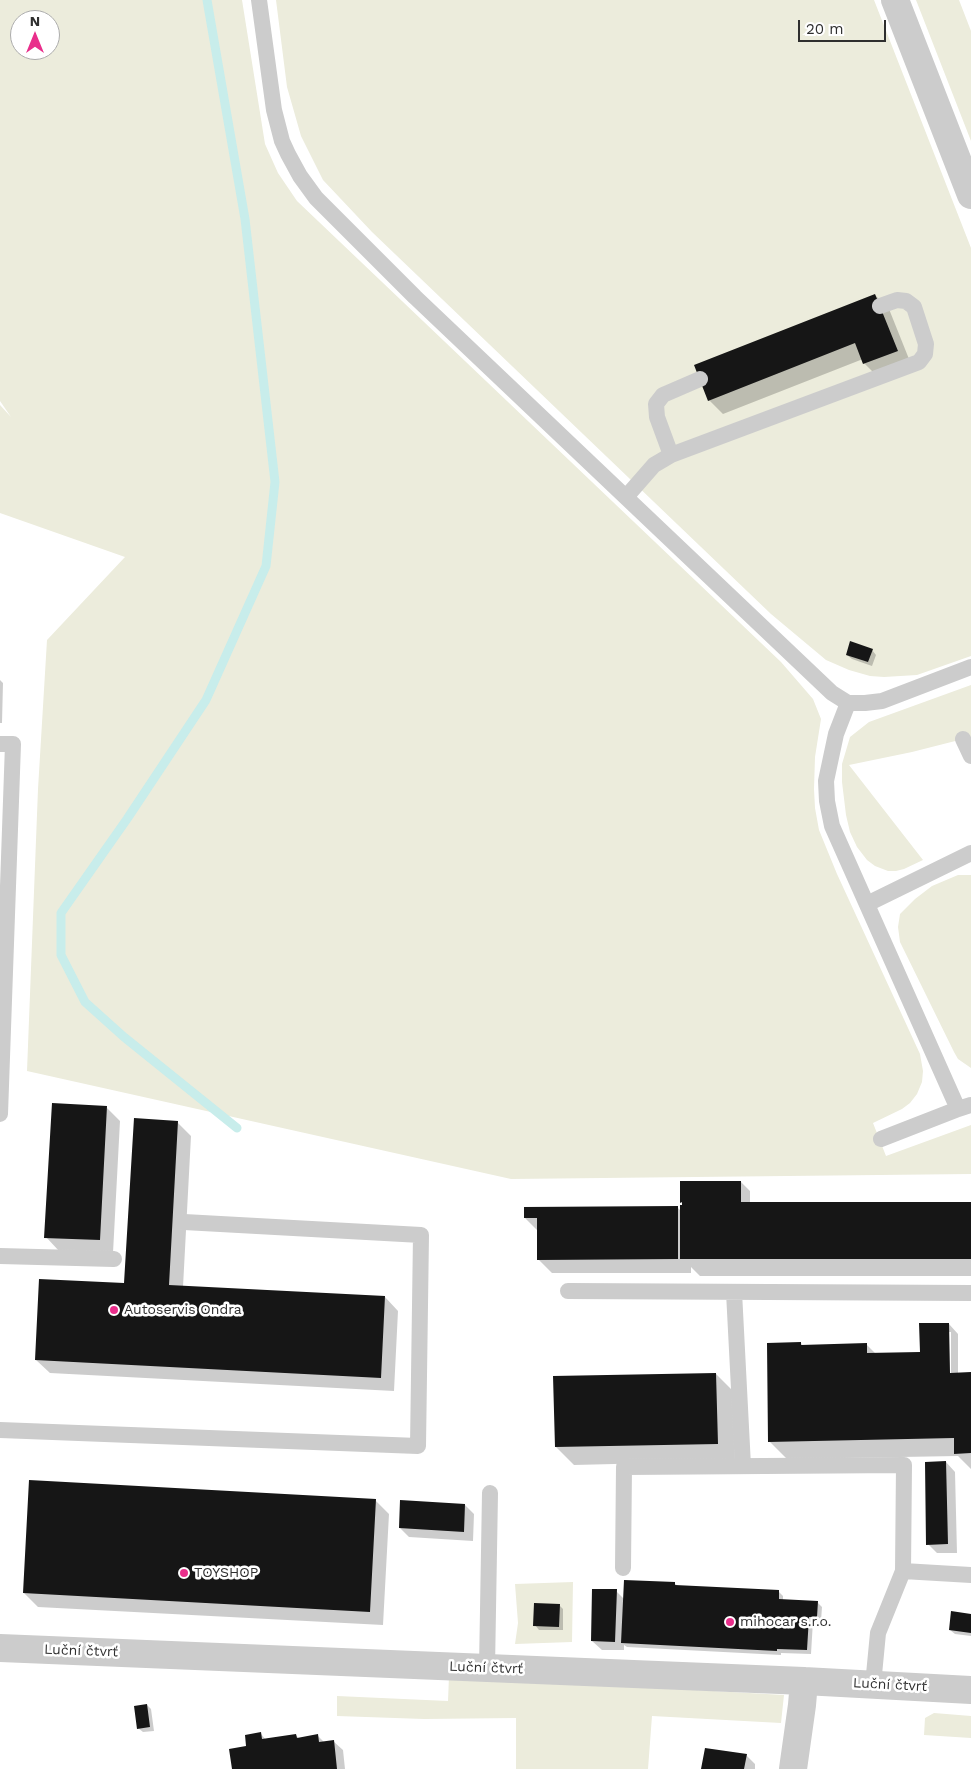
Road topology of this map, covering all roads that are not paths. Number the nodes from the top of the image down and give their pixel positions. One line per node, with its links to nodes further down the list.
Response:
1 (260, 0): 7 (lane)
2 (895, 0): 3 (street)
3 (971, 195)
4 (880, 306): 6 (lane)
5 (700, 379): 6 (lane)
6 (672, 454): 7 (lane)
7 (626, 498): 9 (lane)
8 (971, 667): 9 (lane)
9 (848, 702): 14 (lane)
10 (963, 739): 12 (lane)
11 (0, 744): 16 (lane)
12 (971, 756)
13 (971, 853): 14 (lane)
14 (867, 904): 15 (lane)
15 (965, 1107): 17 (lane)
16 (0, 1114)
17 (880, 1139)
18 (184, 1222): 24 (lane)
19 (0, 1256): 20 (lane)
20 (114, 1260)
21 (568, 1291): 22 (lane)
22 (734, 1292): 23 (lane); 25 (lane)
23 (971, 1293)
24 (0, 1430)
25 (743, 1466): 27 (lane); 28 (lane)
26 (490, 1493): 31 (lane)
27 (623, 1568)
28 (903, 1571): 29 (lane); 33 (lane)
29 (971, 1575)
30 (0, 1648): 31 (street, Luční čtvrť)
31 (488, 1668): 32 (street, Luční čtvrť)
32 (804, 1681): 33 (street, Luční čtvrť); 35 (street)
33 (872, 1685): 34 (street, Luční čtvrť)
34 (971, 1690)
35 (793, 1769)

